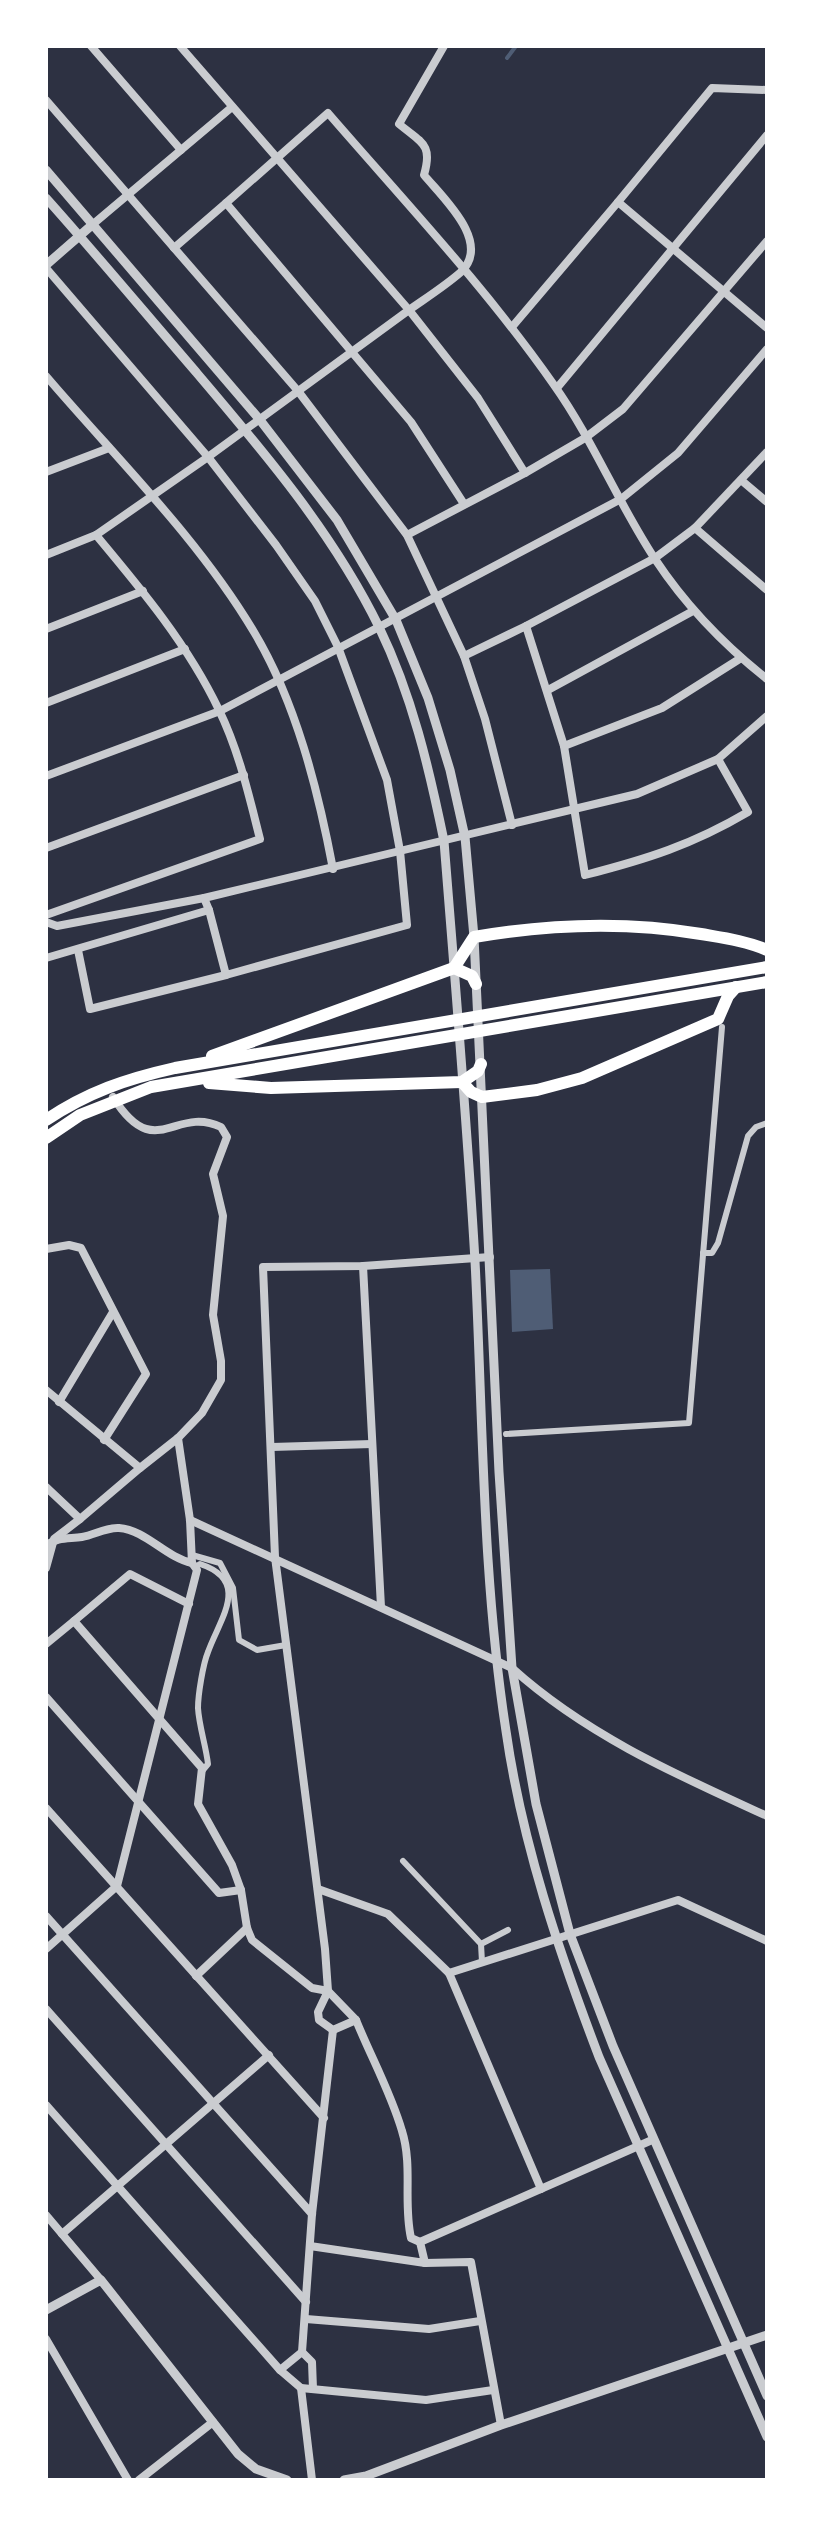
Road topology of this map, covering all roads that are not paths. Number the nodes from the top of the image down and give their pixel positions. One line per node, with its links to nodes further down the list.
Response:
1 (91, 46): 8 (street)
2 (180, 46): 6 (street)
3 (444, 46): 21 (street)
4 (767, 90): 13 (street)
5 (46, 100): 11 (street)
6 (232, 107): 8 (street); 9 (street)
7 (767, 135): 19 (street)
8 (181, 150): 11 (street)
9 (276, 158): 14 (street); 21 (street); 23 (street)
10 (46, 170): 15 (street)
11 (128, 195): 15 (street); 18 (street)
12 (46, 198): 16 (street)
13 (618, 202): 19 (street); 24 (street)
14 (226, 203): 18 (street); 27 (street)
15 (92, 225): 16 (street); 32 (street)
16 (80, 236): 20 (street); 33 (street)
17 (767, 241): 22 (street)
18 (174, 248): 31 (street)
19 (672, 249): 22 (street); 30 (street)
20 (46, 267): 37 (street)
21 (463, 270): 23 (street); 24 (street)
22 (724, 292): 25 (street); 34 (street)
23 (409, 310): 27 (street); 39 (street)
24 (512, 327): 30 (street)
25 (767, 328)
26 (767, 349): 42 (street)
27 (353, 352): 31 (street); 44 (street)
28 (46, 376): 29 (street)
29 (50, 388): 35 (street)
30 (557, 388): 34 (street)
31 (298, 391): 32 (street); 47 (street)
32 (260, 420): 33 (street); 54 (street)
33 (245, 429): 37 (street); 56 (street)
34 (585, 438): 39 (street); 42 (street)
35 (109, 448): 38 (street); 41 (street)
36 (767, 452): 40 (street)
37 (208, 457): 41 (street); 58 (street)
38 (46, 472)
39 (525, 473): 44 (street)
40 (741, 480): 43 (street); 45 (street)
41 (153, 496): 46 (street); 63 (street)
42 (621, 499): 49 (street); 52 (street)
43 (767, 502)
44 (464, 504): 47 (street)
45 (695, 528): 49 (street); 50 (street)
46 (96, 535): 48 (street); 51 (street)
47 (407, 535): 52 (street)
48 (46, 555)
49 (655, 558): 53 (street); 55 (street)
50 (767, 590)
51 (143, 591): 57 (street); 59 (street)
52 (435, 599): 54 (street); 60 (street)
53 (693, 611): 61 (street); 64 (street)
54 (396, 620): 56 (street); 74 (street)
55 (526, 626): 60 (street); 64 (street)
56 (380, 628): 58 (street); 75 (street)
57 (46, 629)
58 (338, 647): 63 (street); 77 (street)
59 (185, 649): 65 (street); 66 (street)
60 (464, 656): 73 (street)
61 (741, 658): 62 (street); 68 (street)
62 (767, 679)
63 (279, 680): 66 (street); 78 (street)
64 (548, 690): 68 (street)
65 (46, 703)
66 (220, 711): 70 (street); 71 (street)
67 (767, 716): 69 (street)
68 (564, 746): 72 (street)
69 (718, 759): 72 (street); 72 (street)
70 (244, 775): 76 (street); 81 (street)
71 (46, 776)
72 (574, 809): 73 (street)
73 (512, 825): 74 (street)
74 (465, 837): 75 (street); 83 (street)
75 (444, 841): 77 (street); 88 (street)
76 (46, 848)
77 (400, 851): 78 (street); 89 (street)
78 (333, 869): 79 (street)
79 (204, 898): 80 (street); 82 (street)
80 (209, 910): 84 (street); 89 (street)
81 (46, 915)
82 (46, 922)
83 (474, 937): 85 (main road); 88 (main road); 92 (street)
84 (78, 950): 86 (street); 89 (street)
85 (767, 950)
86 (46, 958)
87 (767, 967): 95 (main road)
88 (454, 968): 92 (main road); 95 (main road); 97 (street)
89 (226, 975)
90 (767, 982): 91 (main road)
91 (736, 987): 96 (main road); 99 (main road)
92 (476, 988): 94 (street)
93 (722, 1027): 105 (street)
94 (481, 1064): 97 (main road); 99 (street)
95 (175, 1068): 98 (main road)
96 (189, 1081): 97 (main road); 100 (main road)
97 (462, 1082): 99 (main road); 107 (street)
98 (105, 1087): 100 (street); 101 (main road)
99 (482, 1097): 106 (street)
100 (115, 1100): 103 (main road); 113 (street)
101 (46, 1120)
102 (767, 1123): 105 (street)
103 (46, 1138)
104 (46, 1249): 109 (street)
105 (703, 1253): 112 (street)
106 (490, 1257): 107 (street); 131 (street)
107 (474, 1258): 108 (street); 130 (street)
108 (363, 1266): 115 (street); 116 (street)
109 (113, 1312): 111 (street); 114 (street)
110 (46, 1390): 111 (street)
111 (59, 1402): 114 (street)
112 (506, 1434)
113 (178, 1438): 117 (street); 120 (street)
114 (104, 1440): 117 (street)
115 (372, 1444): 116 (street); 126 (street)
116 (272, 1447): 122 (street)
117 (140, 1468): 119 (street)
118 (46, 1487): 119 (street)
119 (80, 1519): 121 (street)
120 (190, 1520): 122 (street); 123 (street)
121 (50, 1542): 123 (street); 124 (street)
122 (275, 1557): 126 (street); 129 (street)
123 (193, 1561): 125 (street); 129 (street); 134 (street)
124 (46, 1568)
125 (189, 1604): 127 (street); 133 (street)
126 (381, 1607): 130 (street)
127 (74, 1621): 128 (street); 133 (street)
128 (46, 1644)
129 (286, 1645): 140 (street)
130 (497, 1661): 131 (street); 147 (street)
131 (512, 1668): 137 (street); 146 (street)
132 (46, 1697): 135 (street)
133 (158, 1718): 134 (street); 135 (street)
134 (203, 1770): 141 (street)
135 (138, 1802): 139 (street); 141 (street)
136 (46, 1808): 139 (street)
137 (767, 1816)
138 (403, 1861): 149 (street)
139 (117, 1886): 145 (street); 153 (street)
140 (318, 1889): 152 (street); 154 (street)
141 (241, 1890): 143 (street)
142 (46, 1916): 145 (street)
143 (247, 1928): 153 (street); 154 (street)
144 (508, 1930): 149 (street)
145 (63, 1934): 150 (street); 160 (street)
146 (570, 1934): 147 (street); 148 (street); 162 (street)
147 (555, 1938): 151 (street); 164 (street)
148 (766, 1938)
149 (481, 1944): 151 (street)
150 (46, 1949)
151 (482, 1962): 152 (street)
152 (449, 1973): 166 (street)
153 (196, 1976): 158 (street)
154 (328, 1991): 156 (street); 157 (street)
155 (46, 2009): 163 (street)
156 (356, 2020): 157 (street); 170 (street)
157 (333, 2030): 161 (street)
158 (269, 2055): 160 (street); 161 (street)
159 (46, 2105): 165 (street)
160 (214, 2105): 163 (street); 167 (street)
161 (324, 2118): 167 (street)
162 (652, 2140): 164 (street); 180 (street)
163 (166, 2145): 165 (street); 174 (street)
164 (639, 2147): 166 (street); 181 (street)
165 (117, 2186): 169 (street); 183 (street)
166 (541, 2189): 170 (street)
167 (312, 2214): 171 (street)
168 (46, 2215): 169 (street)
169 (62, 2234): 173 (street)
170 (420, 2242): 172 (street)
171 (310, 2246): 172 (street); 174 (street)
172 (425, 2263): 177 (street)
173 (101, 2280): 175 (street); 188 (street)
174 (306, 2302): 176 (street)
175 (46, 2310)
176 (306, 2319): 177 (street); 182 (street)
177 (480, 2321): 186 (street)
178 (767, 2335): 180 (street)
179 (46, 2339): 192 (street)
180 (744, 2344): 181 (street); 187 (street)
181 (728, 2349): 189 (street); 190 (street)
182 (302, 2352): 183 (street); 185 (street)
183 (280, 2370): 184 (street)
184 (301, 2388): 185 (street); 195 (street)
185 (313, 2389): 186 (street)
186 (493, 2390): 189 (street)
187 (767, 2396)
188 (213, 2422): 191 (street); 193 (street)
189 (501, 2425): 196 (street)
190 (767, 2437)
191 (273, 2478): 194 (street)
192 (128, 2480)
193 (139, 2480)
194 (287, 2480)
195 (312, 2480)
196 (344, 2480)

